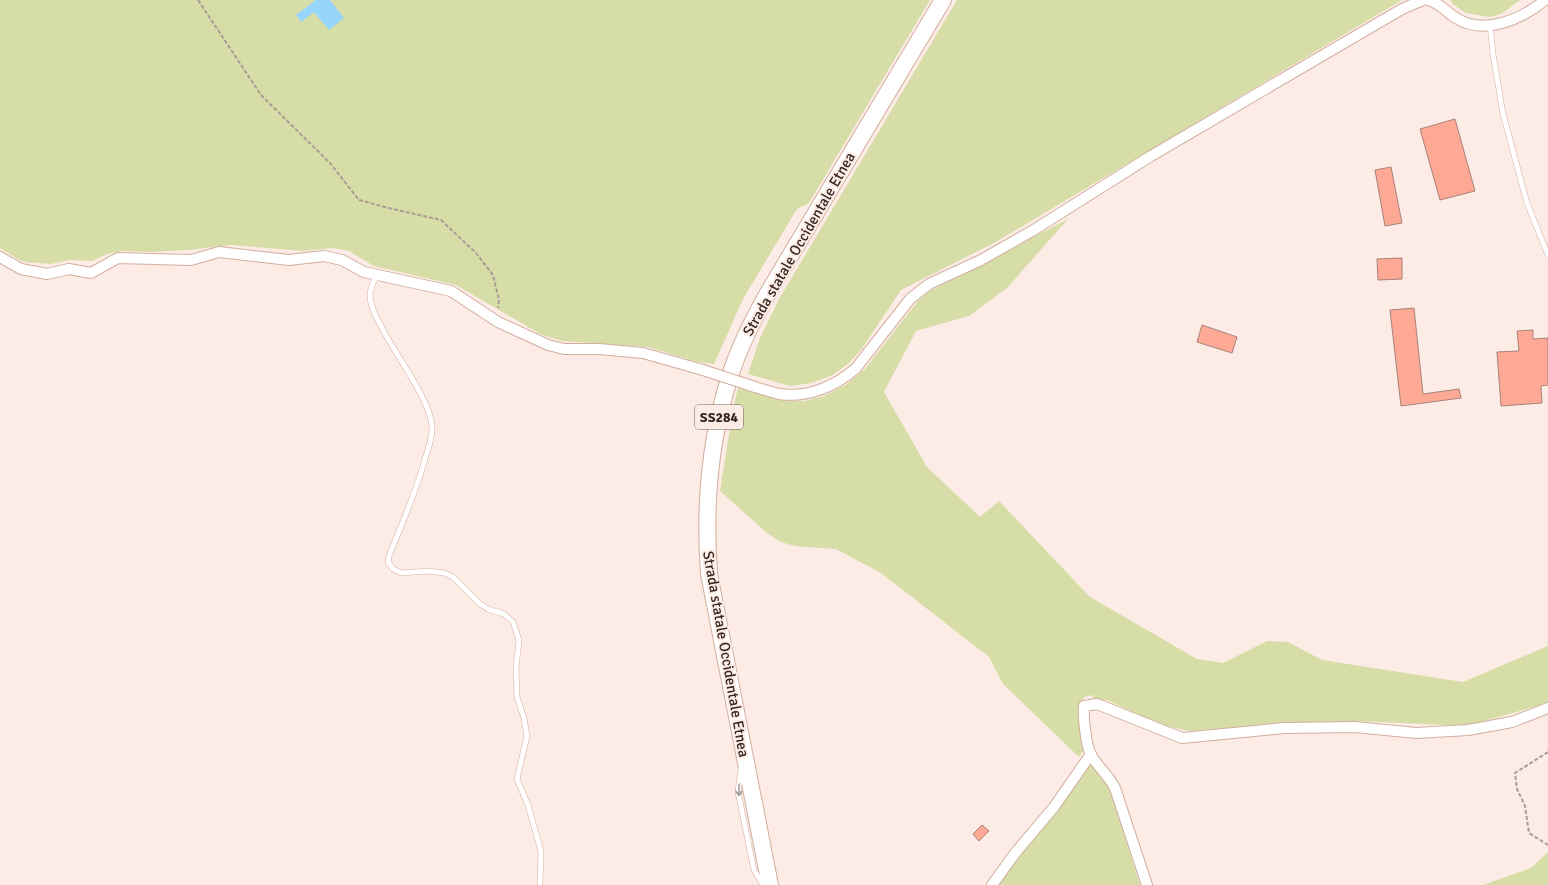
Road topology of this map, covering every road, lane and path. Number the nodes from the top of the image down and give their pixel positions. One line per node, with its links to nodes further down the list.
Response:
1 (198, 0): 10 (path)
2 (943, 0): 12 (main road, Strada statale Occidentale Etnea / SS284)
3 (1423, 0): 10 (street, bridge)
4 (1428, 0): 6 (street)
5 (1545, 0): 6 (street)
6 (1490, 25): 7 (lane)
7 (1548, 255)
8 (0, 257): 9 (street)
9 (377, 275): 10 (street); 16 (lane)
10 (498, 322)
11 (1548, 708): 14 (street)
12 (744, 752): 17 (lane, one-way to 17); 18 (main road, Strada statale Occidentale Etnea / SS284)
13 (1548, 752): 15 (path)
14 (1091, 754): 19 (street); 20 (street)
15 (1548, 845)
16 (540, 885)
17 (763, 885)
18 (770, 885)
19 (992, 885)
20 (1147, 885)

